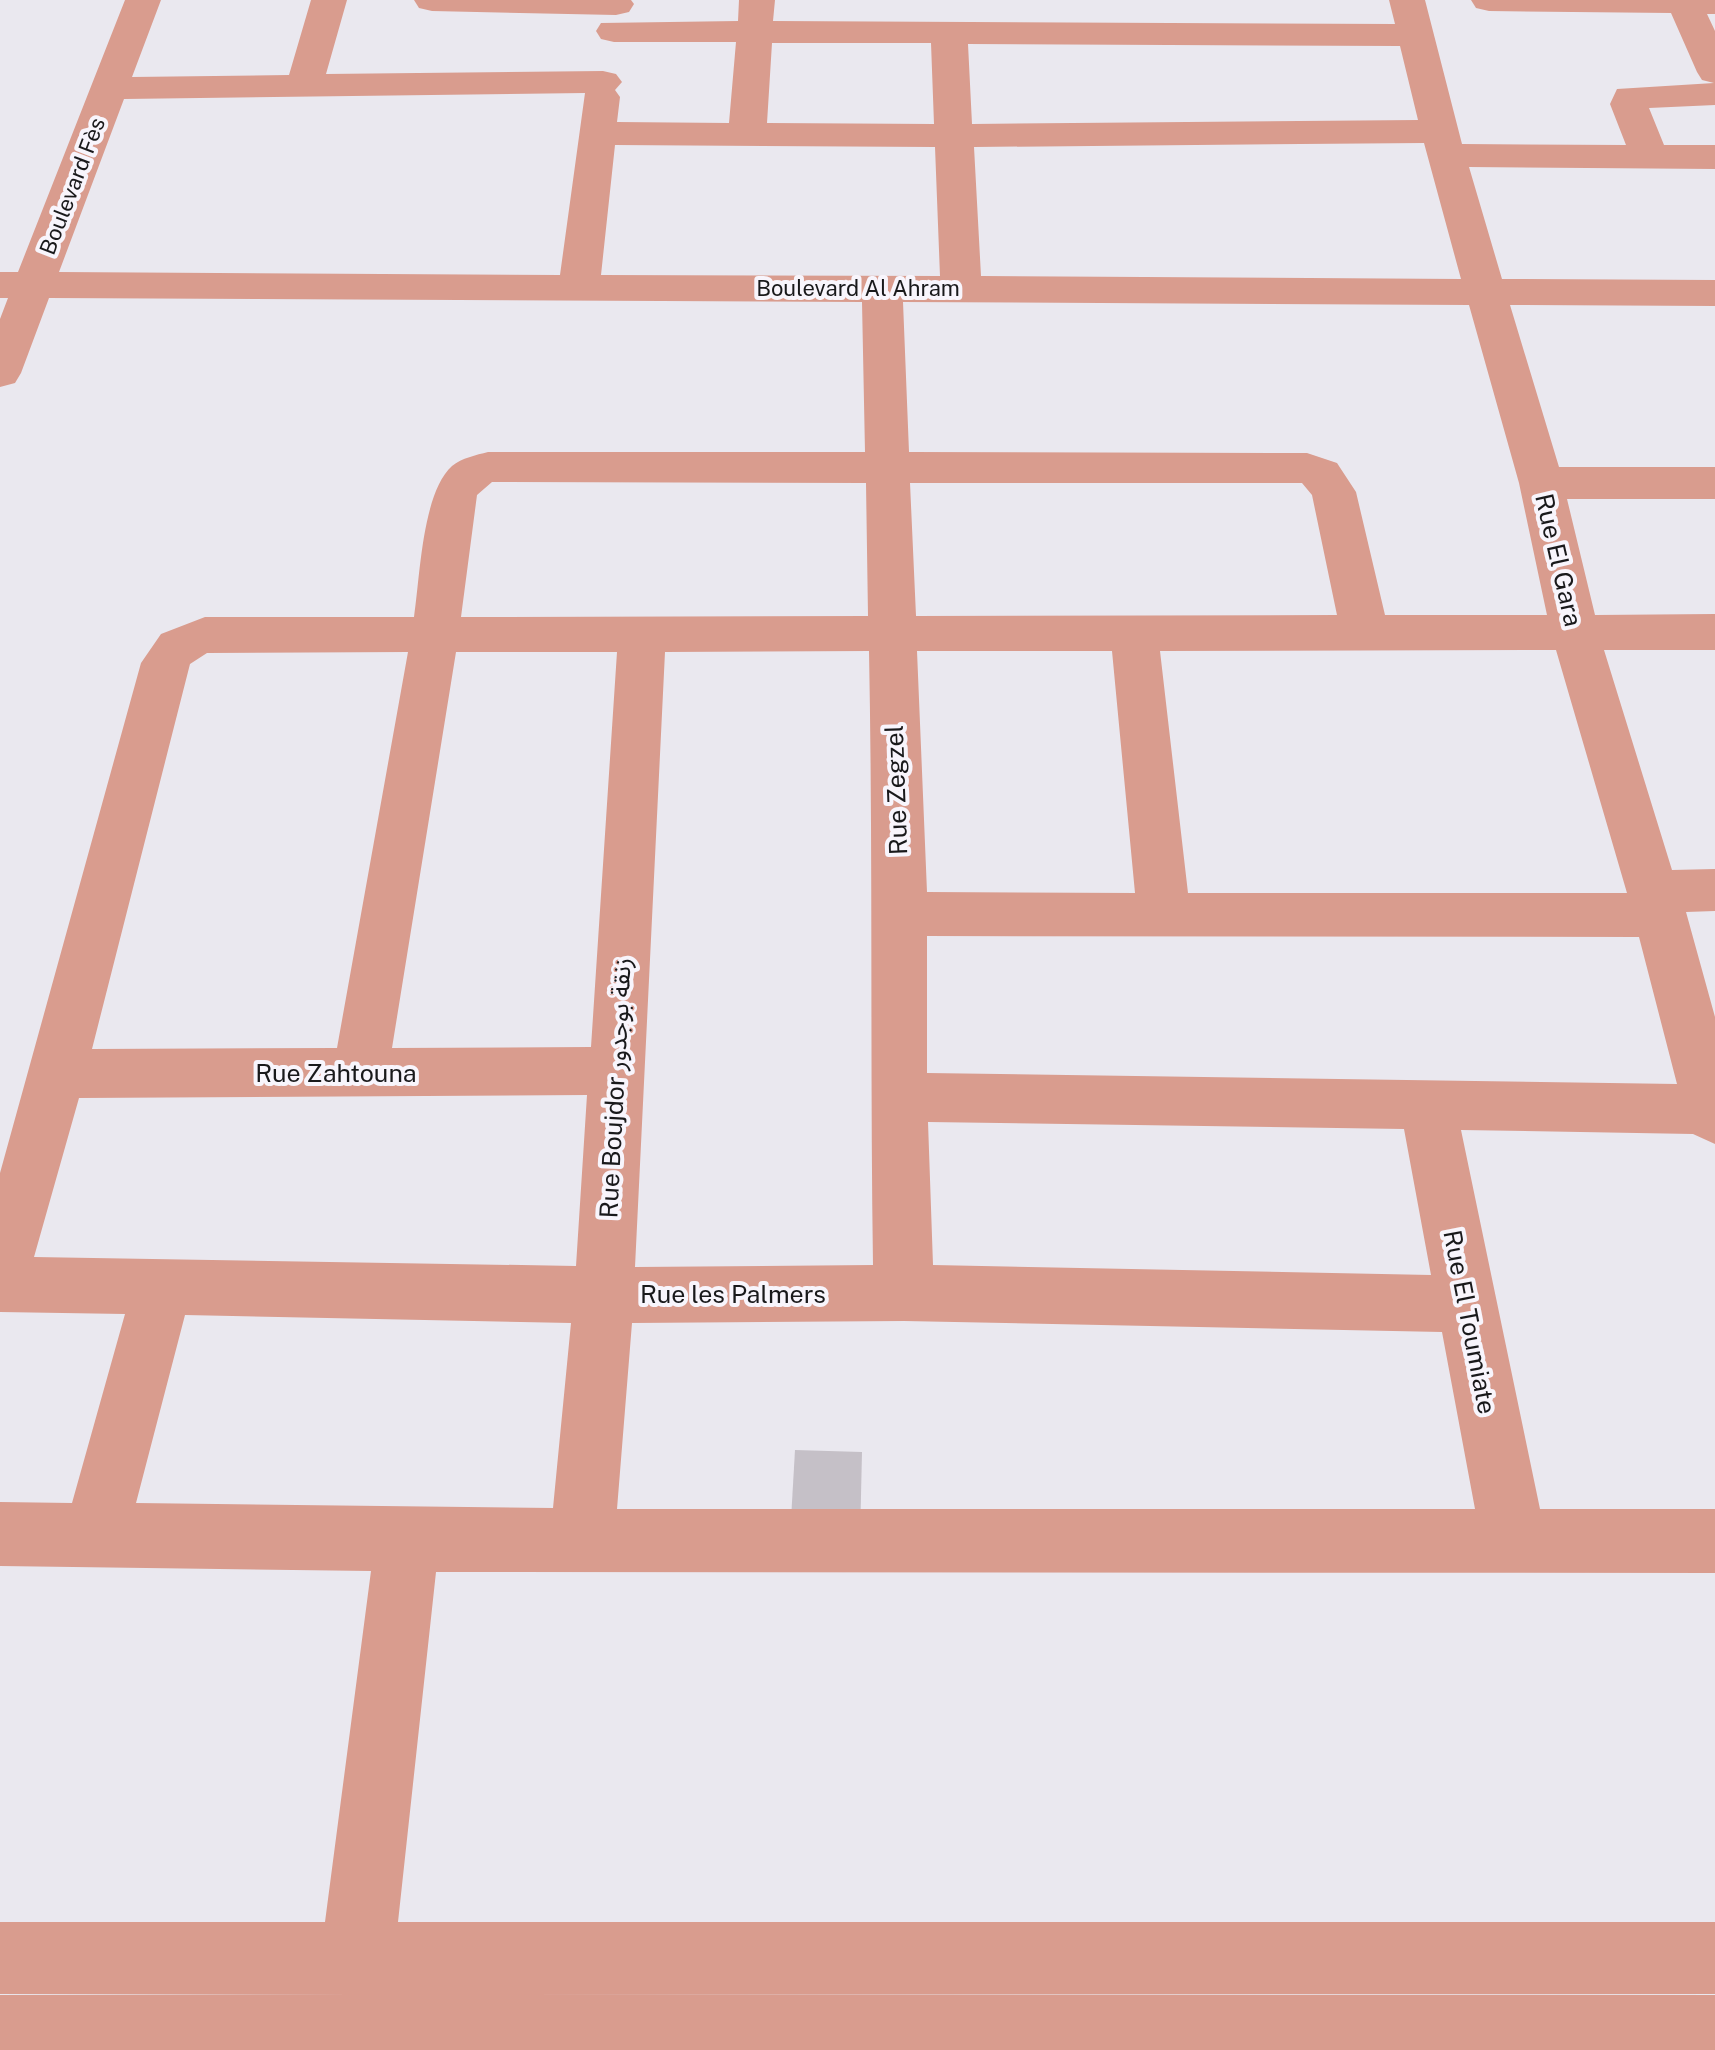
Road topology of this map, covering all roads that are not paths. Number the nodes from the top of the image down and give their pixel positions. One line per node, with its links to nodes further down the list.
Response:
1 (143, 0): 14 (street, Boulevard Fès)
2 (329, 0): 13 (street)
3 (432, 0): 6 (street)
4 (1489, 0): 5 (street)
5 (1694, 2): 11 (street)
6 (616, 12): 7 (street); 12 (street)
7 (756, 16): 10 (street); 17 (street)
8 (1184, 17): 9 (street); 10 (street)
9 (1410, 18): 19 (street, Rue El Gara)
10 (950, 31): 18 (street)
11 (1715, 72)
12 (603, 82): 13 (street); 16 (street)
13 (305, 85): 14 (street)
14 (110, 88): 22 (street, Boulevard Fès)
15 (1715, 94): 20 (street)
16 (598, 134): 17 (street); 23 (street)
17 (747, 136): 18 (street)
18 (952, 136): 19 (street); 25 (street)
19 (1443, 143): 20 (street); 26 (street, Rue El Gara)
20 (1650, 157): 21 (street)
21 (1715, 157)
22 (17, 286): 23 (street, Boulevard Al Ahram); 28 (street, Boulevard Fès)
23 (580, 287): 24 (street, Boulevard Al Ahram)
24 (882, 288): 25 (street, Boulevard Al Ahram); 29 (street, Rue Zegzel)
25 (961, 288): 26 (street, Boulevard Al Ahram)
26 (1484, 290): 27 (street, Boulevard Al Ahram); 31 (street, Rue El Gara)
27 (1715, 292)
28 (0, 373)
29 (887, 468): 34 (street); 37 (street, Rue Zegzel); 38 (street)
30 (1715, 482): 31 (street)
31 (1541, 483): 32 (street, Rue El Gara)
32 (1574, 632): 33 (street); 34 (street); 40 (street, Rue El Gara)
33 (1715, 632)
34 (1366, 633): 36 (street)
35 (642, 634): 37 (street); 38 (street); 43 (street, Rue Boujdor زنقة بوجدور)
36 (1134, 634): 37 (street); 42 (street)
37 (890, 635): 41 (street, Rue Zegzel)
38 (435, 636): 44 (street); 45 (street)
39 (1715, 890): 40 (street)
40 (1657, 903): 42 (street); 48 (street, Rue El Gara)
41 (901, 914): 42 (street); 46 (street, Rue Zegzel)
42 (1164, 917)
43 (615, 1072): 44 (street, Rue Zahtouna); 53 (street, Rue Boujdor زنقة بوجدور)
44 (360, 1073): 45 (street, Rue Zahtouna)
45 (58, 1074): 49 (street)
46 (899, 1097): 47 (street); 52 (street, Rue Zegzel)
47 (1427, 1103): 48 (street); 54 (street, Rue El Toumiate)
48 (1714, 1114)
49 (0, 1271)
50 (0, 1284): 51 (street, Rue les Palmers)
51 (162, 1288): 53 (street, Rue les Palmers); 56 (street)
52 (904, 1292): 53 (street, Rue les Palmers); 54 (street, Rue les Palmers)
53 (604, 1295): 58 (street, Rue Boujdor زنقة بوجدور)
54 (1466, 1304): 60 (street, Rue El Toumiate)
55 (0, 1534): 56 (street)
56 (95, 1535): 57 (street)
57 (407, 1539): 58 (street); 62 (street)
58 (582, 1541): 60 (street)
59 (1715, 1541): 60 (street)
60 (1514, 1542)
61 (0, 1958): 62 (street)
62 (357, 1958): 63 (street)
63 (1715, 1958)
64 (0, 2032): 66 (street)
65 (1715, 2032): 68 (street)
66 (278, 2041): 67 (street)
67 (681, 2041): 68 (street)
68 (1571, 2041)

